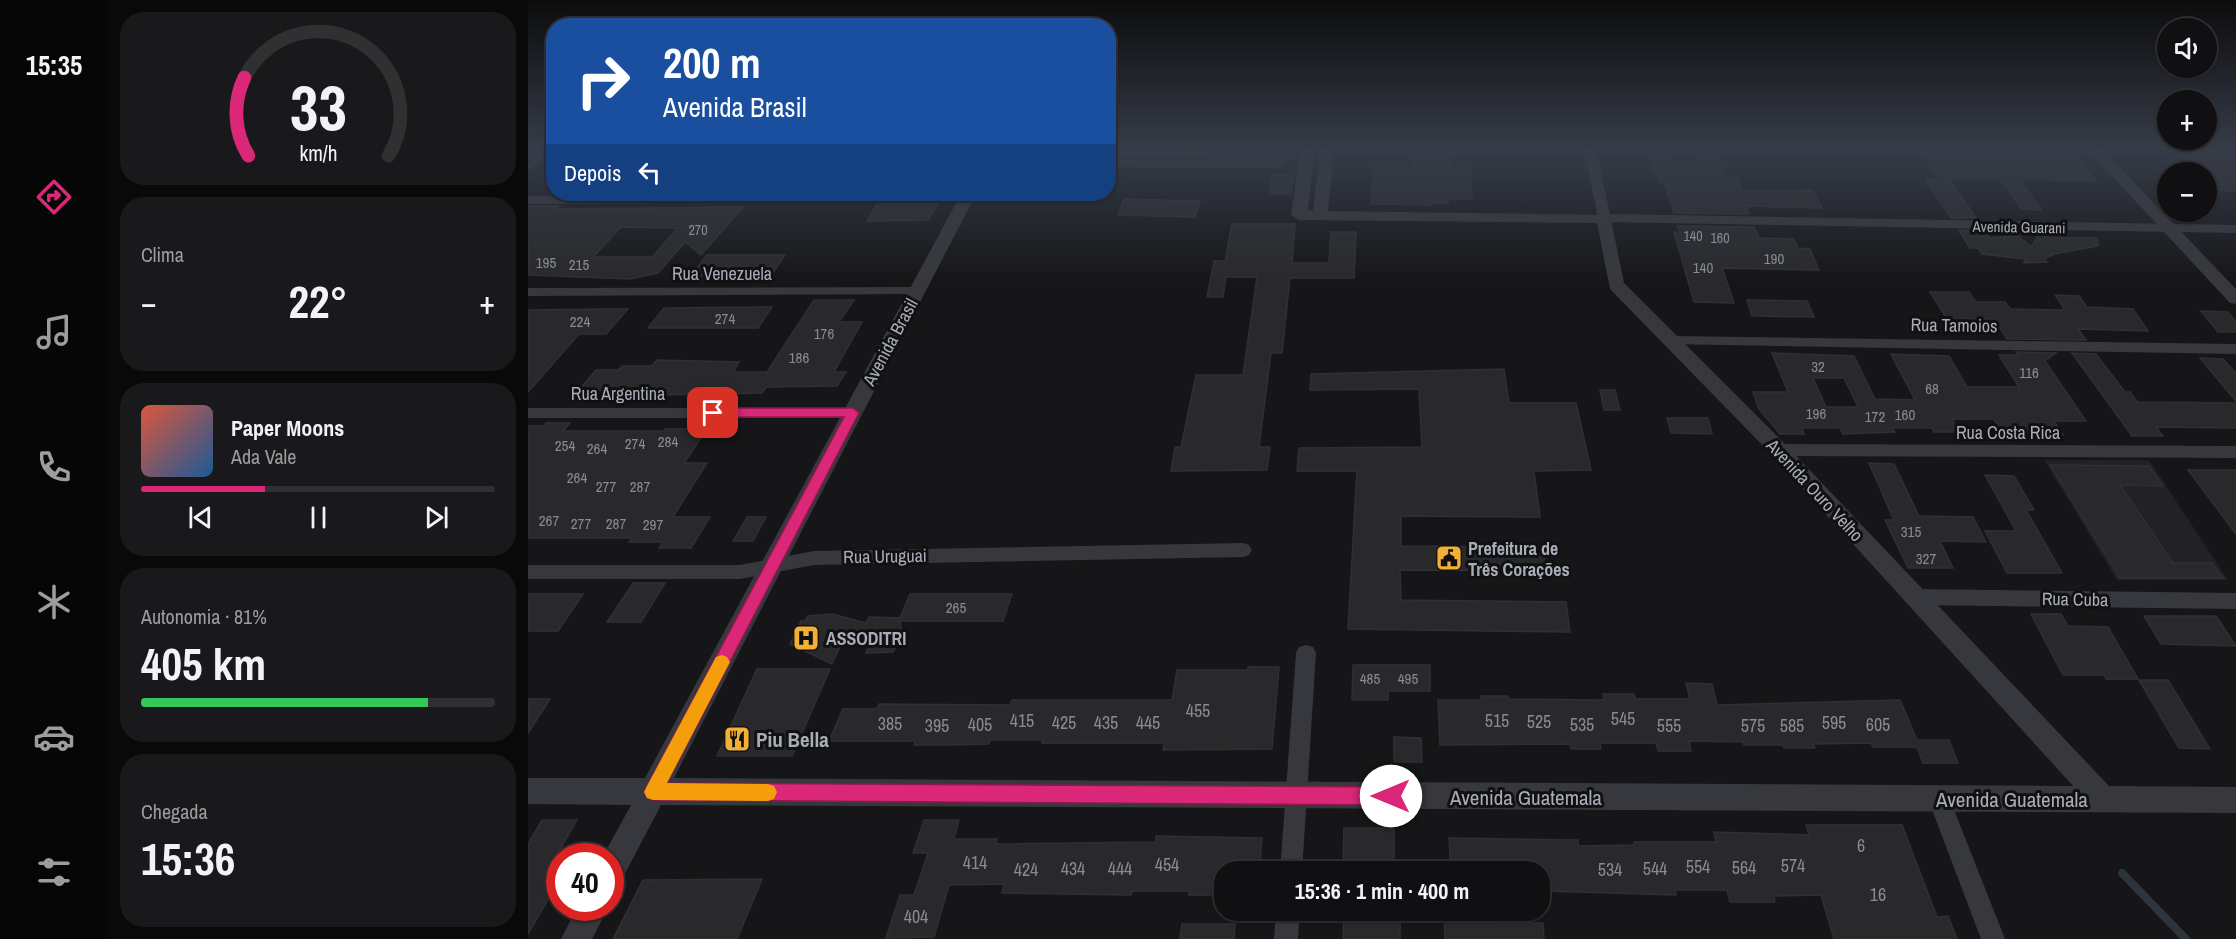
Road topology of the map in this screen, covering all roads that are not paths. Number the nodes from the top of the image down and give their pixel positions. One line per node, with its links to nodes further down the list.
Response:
1 (1302, 194): 8 (street, Avenida Guarani)
2 (1322, 194): 8 (street)
3 (1599, 194): 9 (street, Avenida Ouro Velho)
4 (2136, 194): 11 (street)
5 (528, 200): 6 (street)
6 (546, 200)
7 (964, 201): 12 (street, Avenida Brasil)
8 (1320, 215): 9 (street, Avenida Guarani)
9 (1604, 218): 11 (street, Avenida Guarani); 15 (street, Avenida Ouro Velho)
10 (2236, 229): 11 (street, Avenida Guarani)
11 (2169, 230): 14 (street)
12 (917, 291): 13 (street, Rua Venezuela); 18 (street, Avenida Brasil)
13 (528, 292)
14 (2236, 299)
15 (1671, 341): 16 (street, Rua Tamoios); 19 (street, Avenida Ouro Velho)
16 (2236, 349)
17 (528, 413): 18 (street, Rua Argentina)
18 (853, 413): 22 (street, Avenida Brasil)
19 (1779, 450): 20 (street, Rua Costa Rica); 24 (street, Avenida Ouro Velho)
20 (2236, 452)
21 (1243, 550): 22 (street, Rua Uruguai)
22 (773, 565): 23 (street, Rua Uruguai); 28 (street, Avenida Brasil)
23 (528, 572)
24 (1913, 597): 25 (street, Rua Cuba); 31 (street, Avenida Ouro Velho)
25 (2236, 602)
26 (1306, 653): 29 (street)
27 (528, 791): 28 (street, Avenida Guatemala)
28 (653, 792): 29 (street, Avenida Guatemala); 33 (street, Avenida Brasil)
29 (1296, 795): 30 (street, Avenida Guatemala); 34 (street)
30 (1938, 799): 31 (street, Avenida Guatemala); 39 (street)
31 (2104, 800): 32 (street, Avenida Guatemala)
32 (2236, 800)
33 (624, 847)
34 (1292, 861)
35 (585, 921): 37 (street)
36 (1287, 921): 38 (street)
37 (576, 939)
38 (1286, 939)
39 (1993, 939)

